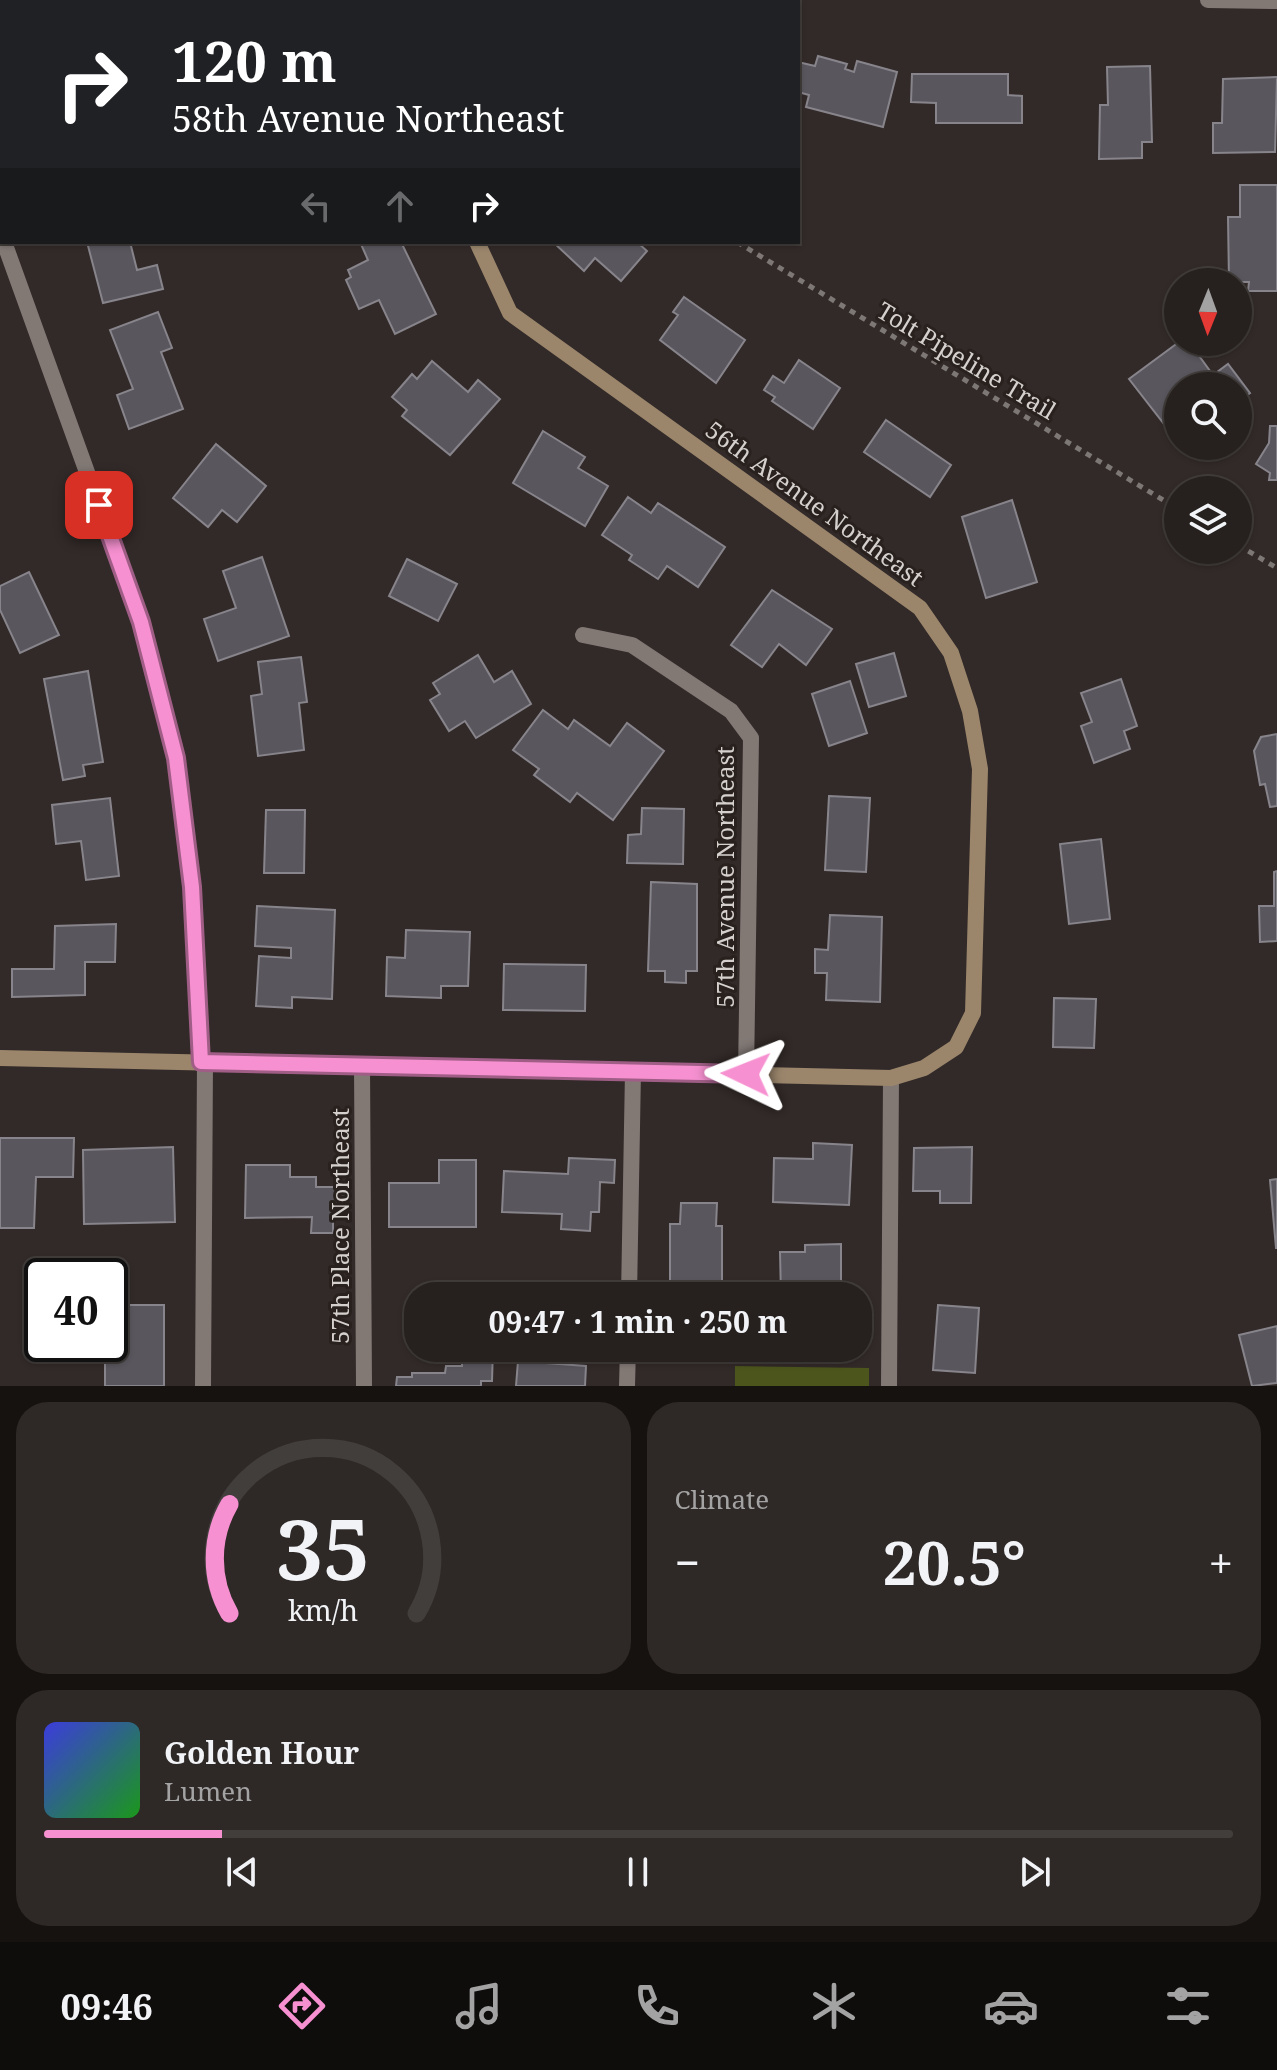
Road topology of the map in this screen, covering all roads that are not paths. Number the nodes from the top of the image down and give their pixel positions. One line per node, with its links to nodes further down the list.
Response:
1 (1211, 0): 2 (street)
2 (1277, 1)
3 (5, 244): 7 (street)
4 (478, 244): 11 (street, 56th Avenue Northeast)
5 (583, 635): 10 (street, 57th Avenue Northeast)
6 (0, 1058): 7 (street)
7 (203, 1062): 8 (street); 14 (street)
8 (362, 1066): 9 (street); 15 (street, 57th Place Northeast)
9 (633, 1071): 10 (street); 12 (street)
10 (746, 1074): 11 (street)
11 (891, 1078): 17 (street)
12 (629, 1282)
13 (628, 1362): 16 (street)
14 (203, 1386)
15 (364, 1386)
16 (627, 1386)
17 (889, 1386)

